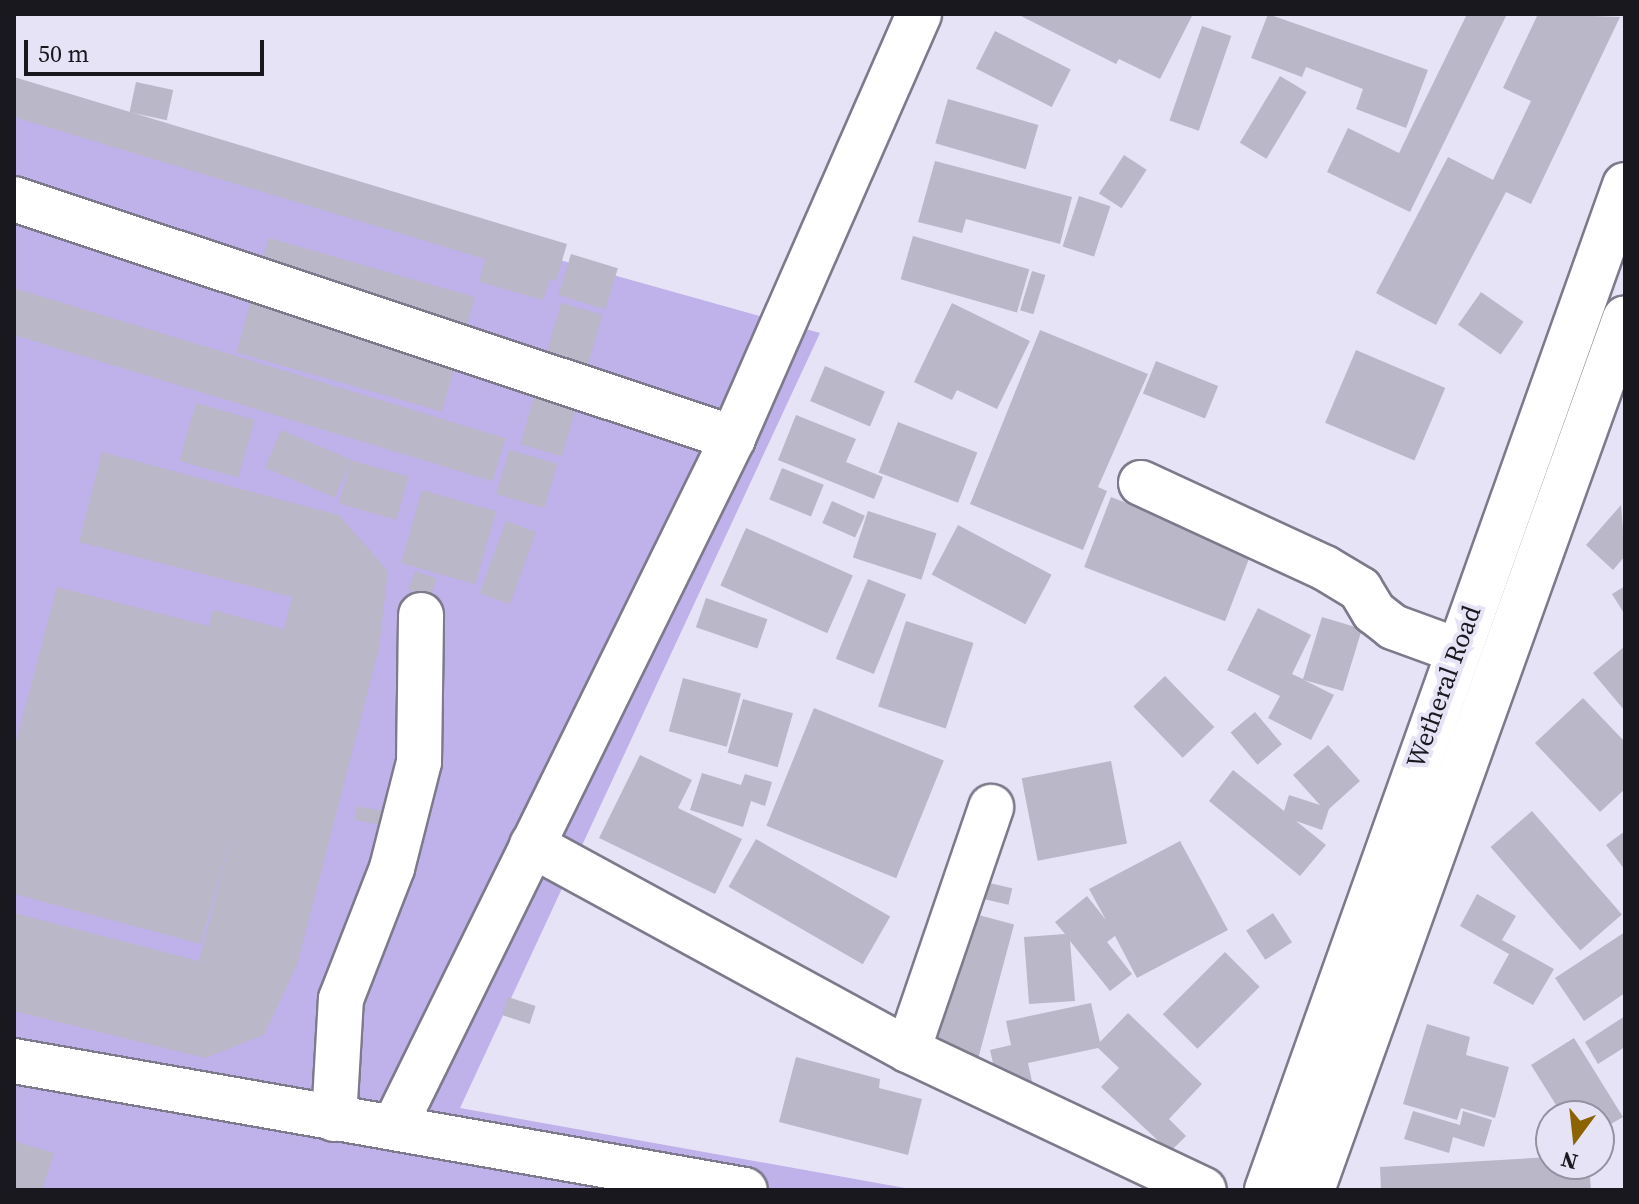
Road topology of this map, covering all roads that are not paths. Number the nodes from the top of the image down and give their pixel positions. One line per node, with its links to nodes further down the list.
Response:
1 (919, 14): 5 (street)
2 (1625, 185): 8 (street, Wetheral Road)
3 (14, 199): 5 (street)
4 (1625, 318): 18 (street, Wetheral Road)
5 (733, 438): 10 (street)
6 (1141, 483): 8 (street)
7 (421, 615): 13 (street)
8 (1456, 650): 17 (street, Wetheral Road)
9 (991, 807): 11 (street)
10 (532, 845): 11 (street); 14 (street)
11 (908, 1050): 16 (street)
12 (14, 1061): 13 (street)
13 (334, 1119): 14 (street)
14 (395, 1125): 15 (street)
15 (745, 1190)
16 (1204, 1190)
17 (1267, 1190)
18 (1312, 1190)

